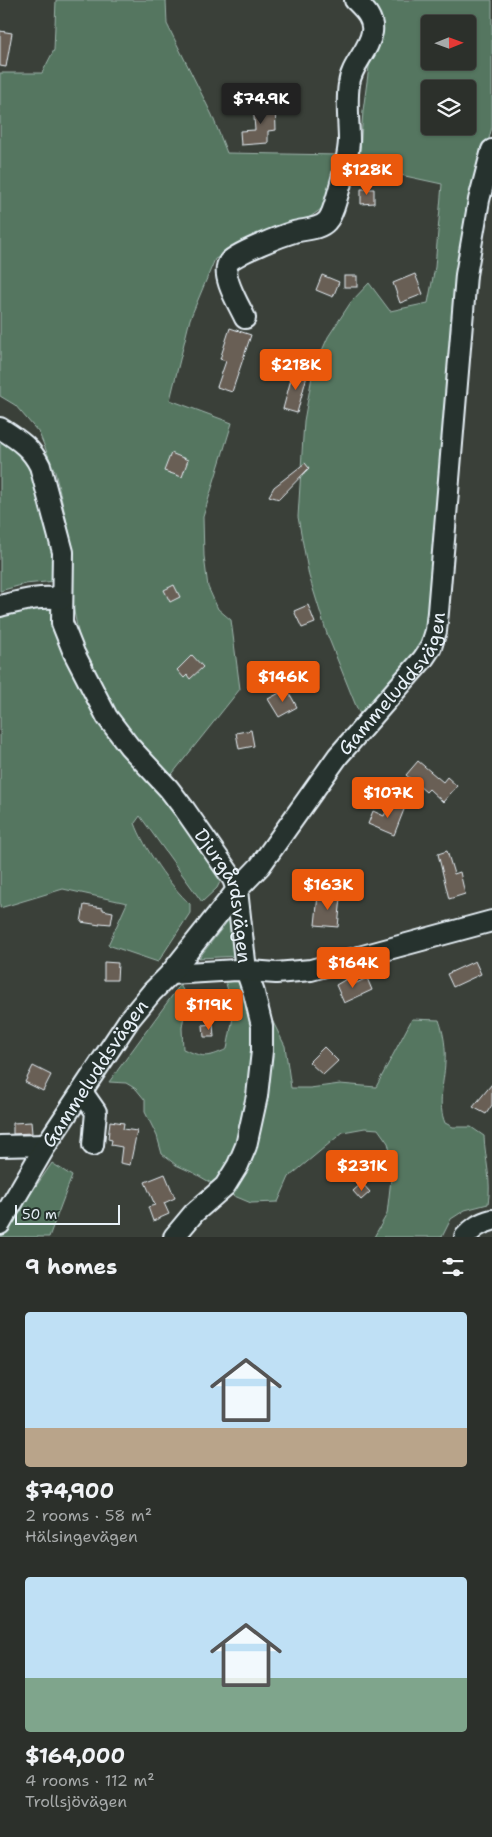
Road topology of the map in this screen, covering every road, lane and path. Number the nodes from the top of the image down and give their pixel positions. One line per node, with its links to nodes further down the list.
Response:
1 (355, 0): 3 (street)
2 (492, 150): 7 (street, Gammeluddsvägen)
3 (245, 318)
4 (0, 428): 5 (street, Djurgårdsvägen)
5 (62, 599): 6 (street); 7 (street, Djurgårdsvägen)
6 (0, 606)
7 (237, 890): 9 (street, Djurgårdsvägen); 10 (street, Gammeluddsvägen)
8 (492, 922): 9 (street)
9 (246, 970): 10 (street); 17 (street, Djurgårdsvägen)
10 (170, 974): 11 (street, Gammeluddsvägen)
11 (82, 1092): 12 (street, Gammeluddsvägen); 13 (street)
12 (46, 1145): 14 (street); 16 (street, Gammeluddsvägen)
13 (93, 1145)
14 (0, 1146)
15 (492, 1220): 18 (street)
16 (0, 1224)
17 (174, 1237)
18 (465, 1237)

